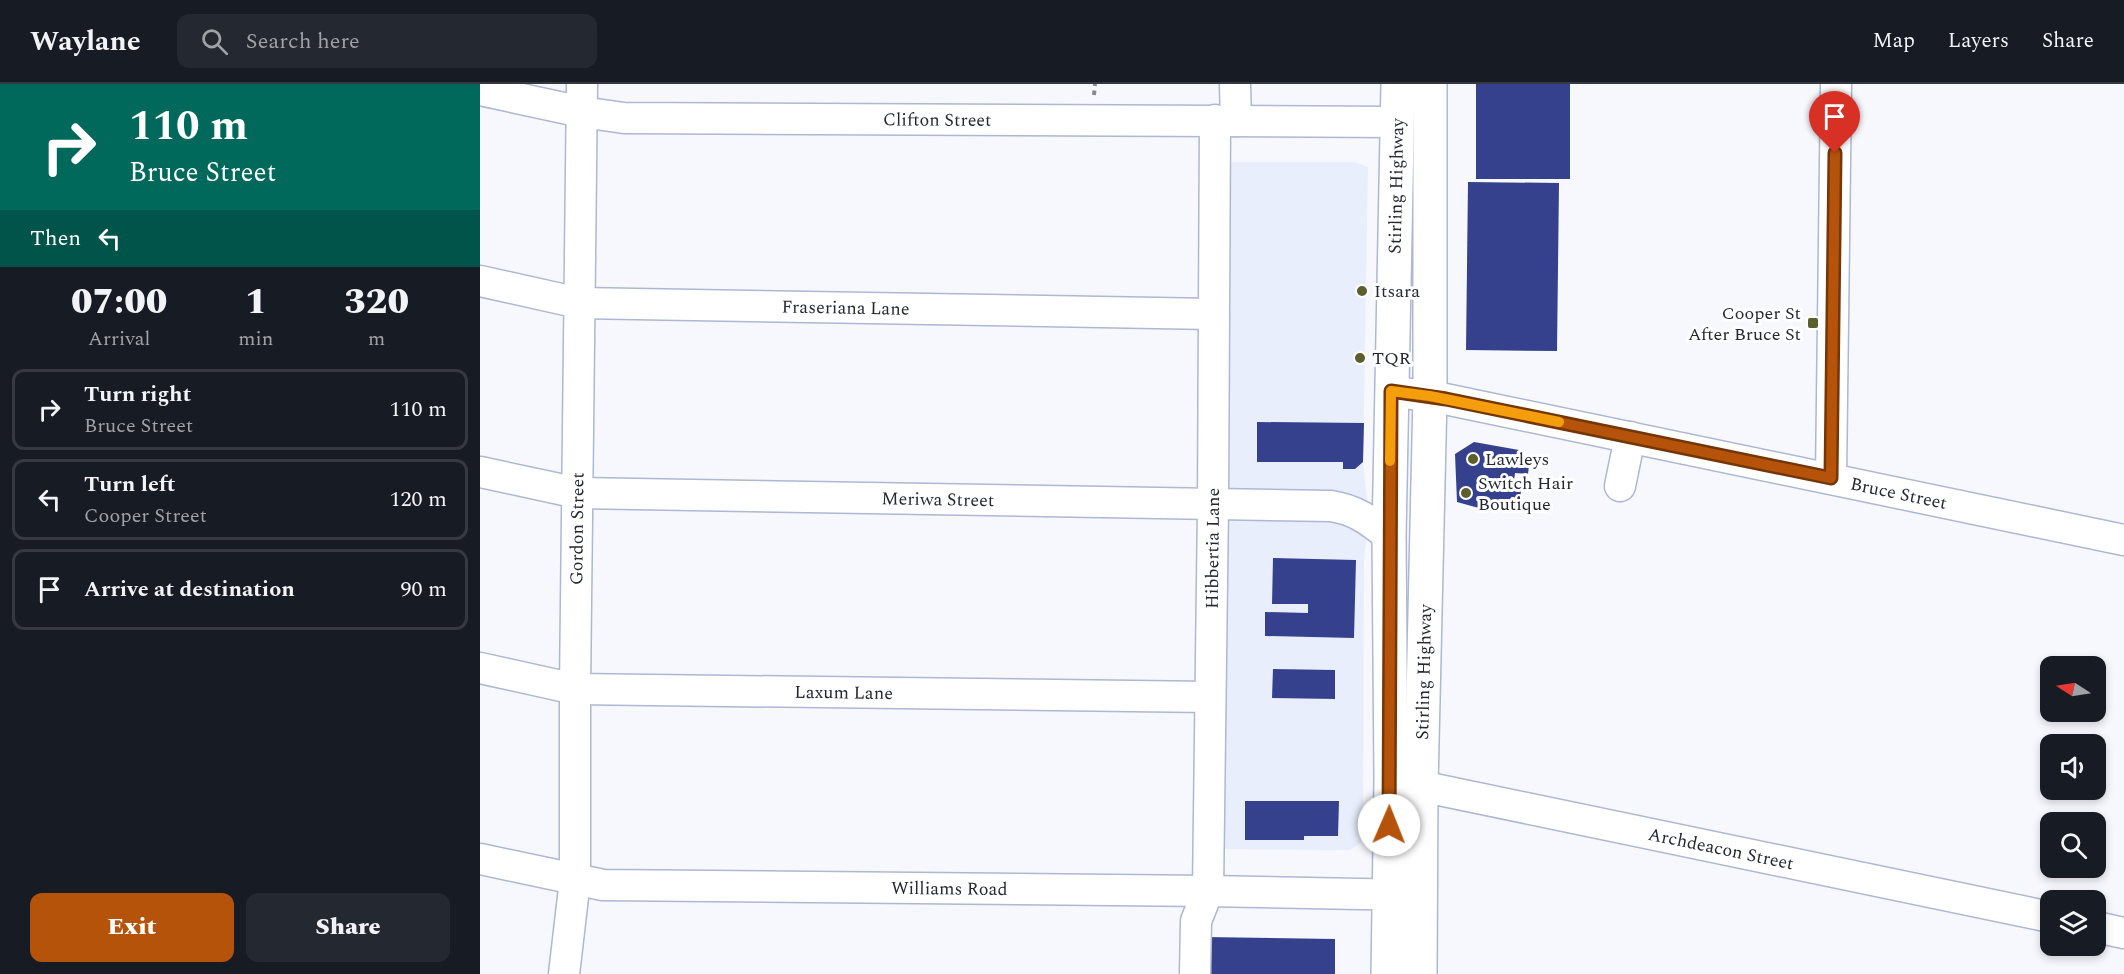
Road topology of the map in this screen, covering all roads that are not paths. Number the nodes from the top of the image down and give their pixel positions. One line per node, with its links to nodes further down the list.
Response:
1 (1235, 84): 7 (street, Hibbertia Lane)
2 (1398, 84): 8 (highway, Stirling Highway)
3 (1431, 84): 13 (highway, Stirling Highway)
4 (1836, 84): 16 (street)
5 (480, 90): 6 (street, Clifton Street)
6 (582, 98): 7 (street, Clifton Street); 10 (street, Gordon Street)
7 (1226, 121): 8 (street, Clifton Street); 11 (street, Hibbertia Lane)
8 (1398, 122): 12 (highway, Stirling Highway)
9 (480, 281): 10 (street, Fraseriana Lane)
10 (579, 303): 11 (street, Fraseriana Lane); 18 (street, Gordon Street)
11 (1213, 314): 19 (street, Hibbertia Lane)
12 (1391, 391): 13 (street, Bruce Street); 20 (highway, Stirling Highway)
13 (1430, 396): 14 (street, Bruce Street); 25 (highway, Stirling Highway)
14 (1630, 437): 16 (street, Bruce Street); 17 (street)
15 (480, 472): 18 (street, Meriwa Street)
16 (1831, 478): 21 (street, Bruce Street)
17 (1620, 486)
18 (578, 493): 19 (street, Meriwa Street); 23 (street, Gordon Street)
19 (1213, 505): 20 (street, Meriwa Street); 24 (street, Hibbertia Lane)
20 (1389, 536): 25 (highway, Stirling Highway)
21 (2124, 540)
22 (480, 668): 23 (street, Laxum Lane)
23 (575, 689): 24 (street, Laxum Lane); 27 (street, Gordon Street)
24 (1210, 697): 28 (street, Hibbertia Lane)
25 (1406, 783): 29 (highway, Stirling Highway); 30 (highway, Stirling Highway); 31 (street, Archdeacon Street)
26 (480, 859): 27 (street, Williams Road)
27 (575, 880): 28 (street, Williams Road); 34 (street, Gordon Street)
28 (1208, 891): 29 (street, Williams Road); 35 (street, Hibbertia Lane)
29 (1388, 894): 30 (street, Williams Road); 36 (highway, Stirling Highway)
30 (1421, 895): 37 (highway, Stirling Highway)
31 (2040, 915)
32 (2106, 929): 33 (street)
33 (2124, 933)
34 (564, 974)
35 (1195, 974)
36 (1388, 974)
37 (1420, 974)

